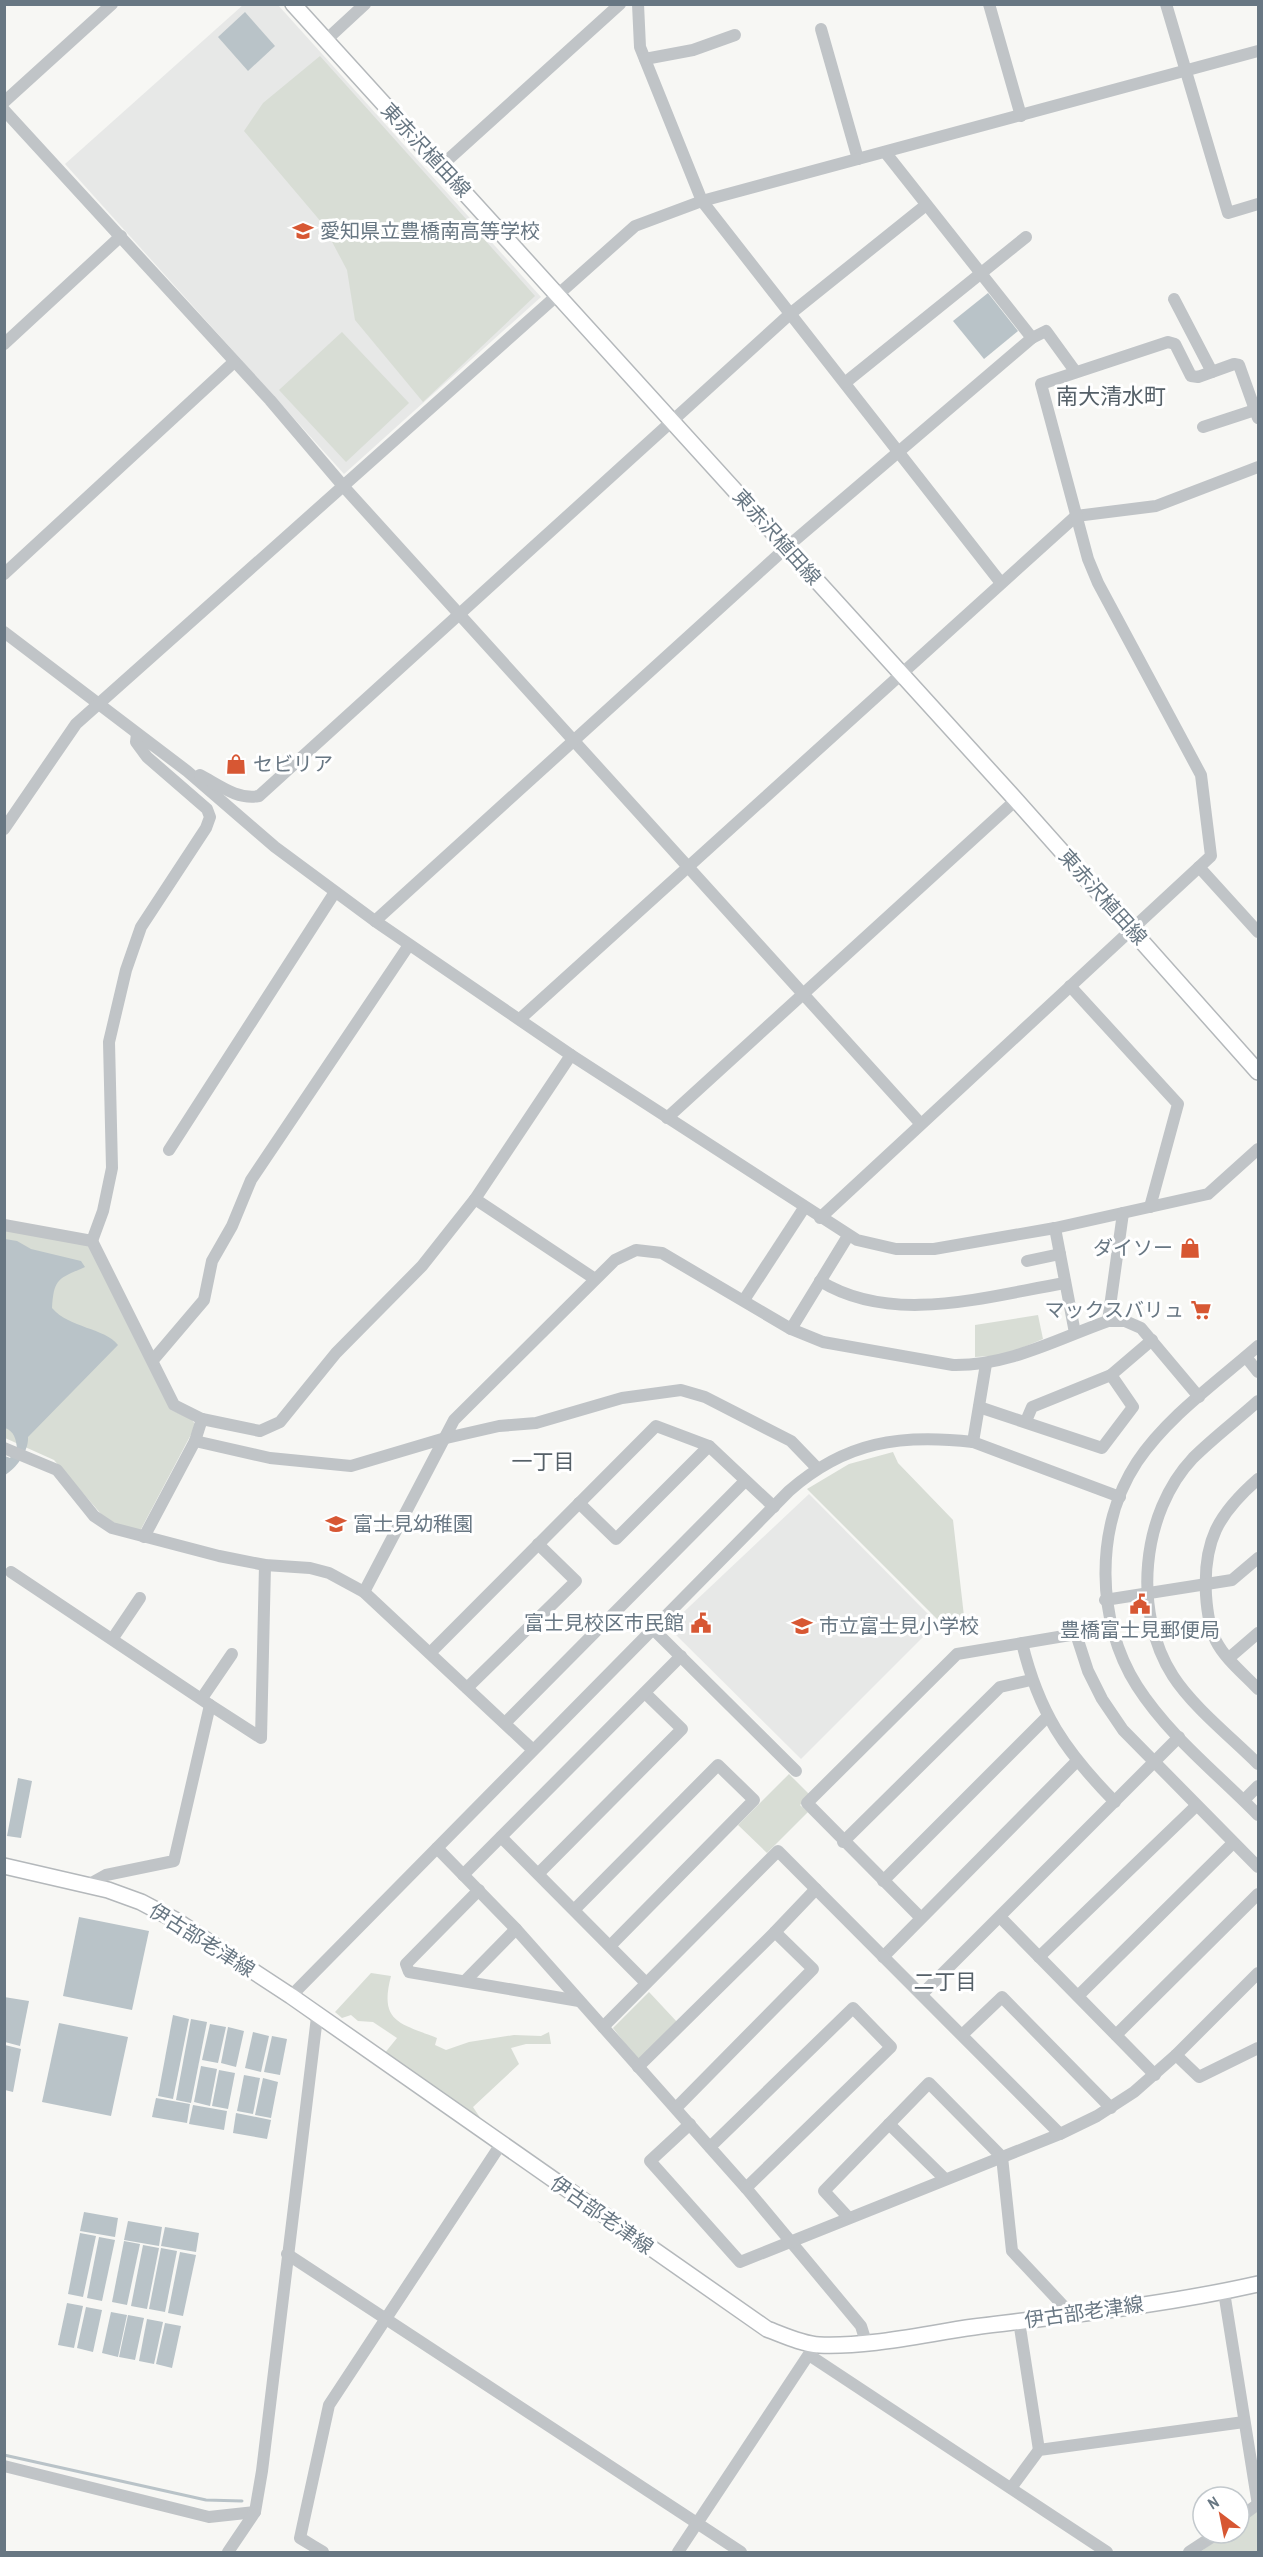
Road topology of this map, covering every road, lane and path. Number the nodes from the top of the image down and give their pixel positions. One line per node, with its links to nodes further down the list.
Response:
1 (112, 4): 14 (street)
2 (293, 4): 10 (main road, 東赤沢植田線)
3 (365, 4): 10 (street)
4 (620, 4): 19 (street)
5 (638, 4): 12 (street)
6 (989, 4): 16 (street)
7 (1166, 4): 13 (street)
8 (820, 29): 18 (street)
9 (735, 35): 12 (street)
10 (325, 40): 19 (main road, 東赤沢植田線)
11 (1258, 51): 13 (street)
12 (645, 59): 20 (street)
13 (1186, 71): 16 (street); 21 (street)
14 (4, 102)
15 (4, 110): 23 (street)
16 (1021, 116): 17 (street)
17 (885, 152): 18 (street); 22 (street)
18 (858, 159): 20 (street)
19 (441, 166): 26 (main road, 東赤沢植田線)
20 (702, 201): 26 (street); 28 (street)
21 (1258, 204)
22 (926, 206): 25 (street); 28 (street)
23 (121, 236): 30 (street); 31 (street)
24 (1026, 237): 25 (street)
25 (980, 273): 29 (street); 34 (street)
26 (556, 294): 36 (main road, 東赤沢植田線); 40 (street)
27 (1174, 299): 33 (street)
28 (790, 314): 34 (street); 36 (street)
29 (1032, 338): 32 (street); 38 (street)
30 (4, 344)
31 (234, 362): 40 (street); 43 (street)
32 (1075, 371): 33 (street); 41 (street)
33 (1212, 372): 35 (street)
34 (846, 382): 38 (street)
35 (1258, 412): 37 (street)
36 (671, 420): 42 (main road, 東赤沢植田線); 45 (street)
37 (1203, 427)
38 (900, 451): 42 (street); 44 (street)
39 (1258, 467): 41 (street)
40 (344, 487): 45 (street); 48 (street)
41 (1076, 516): 44 (street); 55 (street)
42 (787, 547): 47 (main road, 東赤沢植田線); 50 (street)
43 (4, 574)
44 (1001, 584): 47 (street)
45 (460, 613): 50 (street); 51 (street)
46 (4, 632): 48 (street)
47 (901, 674): 52 (main road, 東赤沢植田線); 54 (street)
48 (99, 704): 49 (street); 53 (street)
49 (137, 734): 51 (street); 78 (street)
50 (575, 740): 54 (street); 57 (street)
51 (187, 771): 56 (street)
52 (1016, 800): 58 (main road, 東赤沢植田線); 62 (street)
53 (4, 830)
54 (688, 865): 62 (street); 63 (street)
55 (1199, 867): 58 (street); 59 (street)
56 (335, 892): 57 (street); 69 (street)
57 (375, 921): 60 (street)
58 (1131, 928): 61 (street); 65 (main road, 東赤沢植田線)
59 (1258, 932)
60 (409, 945): 63 (street); 91 (street)
61 (1070, 986): 67 (street); 71 (street)
62 (804, 993): 66 (street); 67 (street)
63 (520, 1019): 64 (street)
64 (571, 1055): 66 (street); 70 (street)
65 (1256, 1064)
66 (667, 1118): 72 (street)
67 (920, 1123): 74 (street)
68 (1258, 1149): 71 (street)
69 (169, 1150)
70 (476, 1199): 81 (street); 98 (street)
71 (1150, 1207): 73 (street)
72 (804, 1208): 74 (street); 84 (street)
73 (1123, 1213): 76 (street); 85 (street)
74 (820, 1218): 77 (street)
75 (4, 1225): 78 (street)
76 (1055, 1228): 77 (street); 79 (street)
77 (848, 1236): 82 (street)
78 (92, 1241): 91 (street)
79 (1060, 1254): 80 (street); 83 (street)
80 (1027, 1261)
81 (595, 1279): 84 (street); 100 (street)
82 (820, 1281): 83 (street); 86 (street)
83 (1065, 1283): 87 (street)
84 (744, 1300): 86 (street)
85 (1108, 1321): 87 (street); 88 (street)
86 (791, 1329): 92 (street)
87 (1074, 1333): 92 (street)
88 (1152, 1340): 94 (street); 95 (street)
89 (1258, 1346): 90 (street)
90 (1246, 1357): 93 (street); 95 (street)
91 (153, 1360): 98 (street)
92 (986, 1364): 97 (street)
93 (1258, 1372)
94 (1111, 1375): 99 (street); 99 (street)
95 (1199, 1397): 108 (street)
96 (1258, 1401): 118 (street)
97 (979, 1407): 99 (street); 102 (street)
98 (202, 1419): 101 (street)
99 (1026, 1421)
100 (442, 1439): 101 (street); 105 (street); 117 (street)
101 (195, 1440): 111 (street)
102 (973, 1442): 105 (street); 108 (street)
103 (709, 1446): 107 (street); 109 (street); 109 (street)
104 (7, 1449): 111 (street)
105 (817, 1468): 110 (street)
106 (1258, 1479): 116 (street)
107 (746, 1480): 110 (street); 135 (street)
108 (1120, 1497): 120 (street)
109 (579, 1503): 112 (street)
110 (774, 1507): 121 (street)
111 (144, 1537): 114 (street)
112 (538, 1544): 125 (street); 130 (street)
113 (1258, 1558): 116 (street)
114 (265, 1565): 117 (street); 133 (street)
115 (11, 1572): 123 (street)
116 (1205, 1585): 118 (street); 128 (street)
117 (364, 1592): 125 (street)
118 (1148, 1593): 120 (street); 140 (street)
119 (140, 1598): 123 (street)
120 (1106, 1600): 136 (street)
121 (654, 1630): 127 (street); 137 (street)
122 (1258, 1633): 128 (street)
123 (113, 1638): 133 (street)
124 (1023, 1643): 129 (street); 139 (street); 148 (street)
125 (430, 1653): 130 (street)
126 (232, 1654): 133 (street)
127 (681, 1656): 132 (street); 141 (street)
128 (1229, 1658): 131 (street)
129 (1031, 1680): 134 (street); 148 (street)
130 (467, 1688): 135 (street)
131 (1258, 1689)
132 (645, 1693): 147 (street); 153 (street)
133 (206, 1702): 156 (street)
134 (1047, 1717): 138 (street); 155 (street)
135 (505, 1723): 137 (street)
136 (1179, 1737): 139 (street); 143 (street)
137 (533, 1750): 150 (street)
138 (1077, 1761): 144 (street); 161 (street)
139 (1153, 1763): 144 (street); 145 (street)
140 (1258, 1764)
141 (796, 1770)
142 (1258, 1786): 143 (street)
143 (1244, 1800): 146 (street)
144 (1115, 1802): 162 (street)
145 (1196, 1806): 149 (street); 167 (street)
146 (1258, 1815)
147 (501, 1837): 153 (street); 154 (street)
148 (843, 1842): 155 (street)
149 (1233, 1843): 152 (street); 173 (street)
150 (436, 1848): 154 (street); 172 (street)
151 (4, 1866): 156 (main road, 伊古部老津線)
152 (1258, 1867)
153 (539, 1873): 160 (street)
154 (463, 1875): 158 (street)
155 (883, 1881): 161 (street)
156 (88, 1885): 172 (main road, 伊古部老津線)
157 (816, 1889): 164 (street); 166 (street); 170 (street)
158 (479, 1890): 163 (street); 169 (street)
159 (1258, 1894): 178 (street)
160 (575, 1909): 165 (street); 165 (street)
161 (920, 1917): 166 (street)
162 (1000, 1917): 167 (street); 171 (street)
163 (516, 1929): 169 (street); 174 (street)
164 (775, 1932): 181 (street); 183 (street)
165 (610, 1946): 170 (street)
166 (883, 1957): 171 (street)
167 (1039, 1957): 173 (street)
168 (1258, 1972): 180 (street)
169 (465, 1981): 174 (street)
170 (646, 1983): 176 (street)
171 (922, 1994): 177 (street)
172 (291, 1996): 175 (main road, 伊古部老津線)
173 (1078, 1996): 178 (street)
174 (579, 2001): 176 (street)
175 (317, 2017): 188 (main road, 伊古部老津線); 195 (street)
176 (603, 2027): 181 (street)
177 (963, 2034): 184 (street); 187 (street)
178 (1116, 2035): 182 (street)
179 (1258, 2051): 180 (street)
180 (1176, 2055): 182 (street)
181 (639, 2067): 183 (street)
182 (1155, 2075): 184 (street)
183 (676, 2108): 185 (street)
184 (1111, 2108): 187 (street)
185 (690, 2124): 189 (street); 194 (street)
186 (890, 2124): 190 (street); 191 (street); 193 (street)
187 (1060, 2134): 190 (street)
188 (501, 2144): 199 (street); 202 (main road, 伊古部老津線)
189 (710, 2147): 192 (street); 192 (street)
190 (1002, 2157): 191 (street); 198 (street)
191 (945, 2179): 193 (street)
192 (746, 2188): 194 (street)
193 (848, 2217): 194 (street)
194 (791, 2241): 201 (street)
195 (287, 2254): 199 (street); 208 (street)
196 (1258, 2284): 197 (main road, 伊古部老津線)
197 (1224, 2292): 198 (main road, 伊古部老津線); 203 (street)
198 (1071, 2314): 200 (main road, 伊古部老津線)
199 (386, 2318): 209 (street); 211 (street)
200 (1019, 2321): 201 (main road, 伊古部老津線); 204 (street)
201 (866, 2342): 202 (main road, 伊古部老津線)
202 (812, 2350): 206 (street); 209 (street)
203 (1244, 2422): 204 (street); 207 (street)
204 (1039, 2450): 206 (street)
205 (4, 2466): 208 (street)
206 (1011, 2488): 214 (street)
207 (1258, 2505)
208 (255, 2512): 210 (street)
209 (697, 2524): 212 (street); 213 (street)
210 (228, 2553)
211 (323, 2553)
212 (678, 2553)
213 (741, 2553)
214 (1107, 2553)

